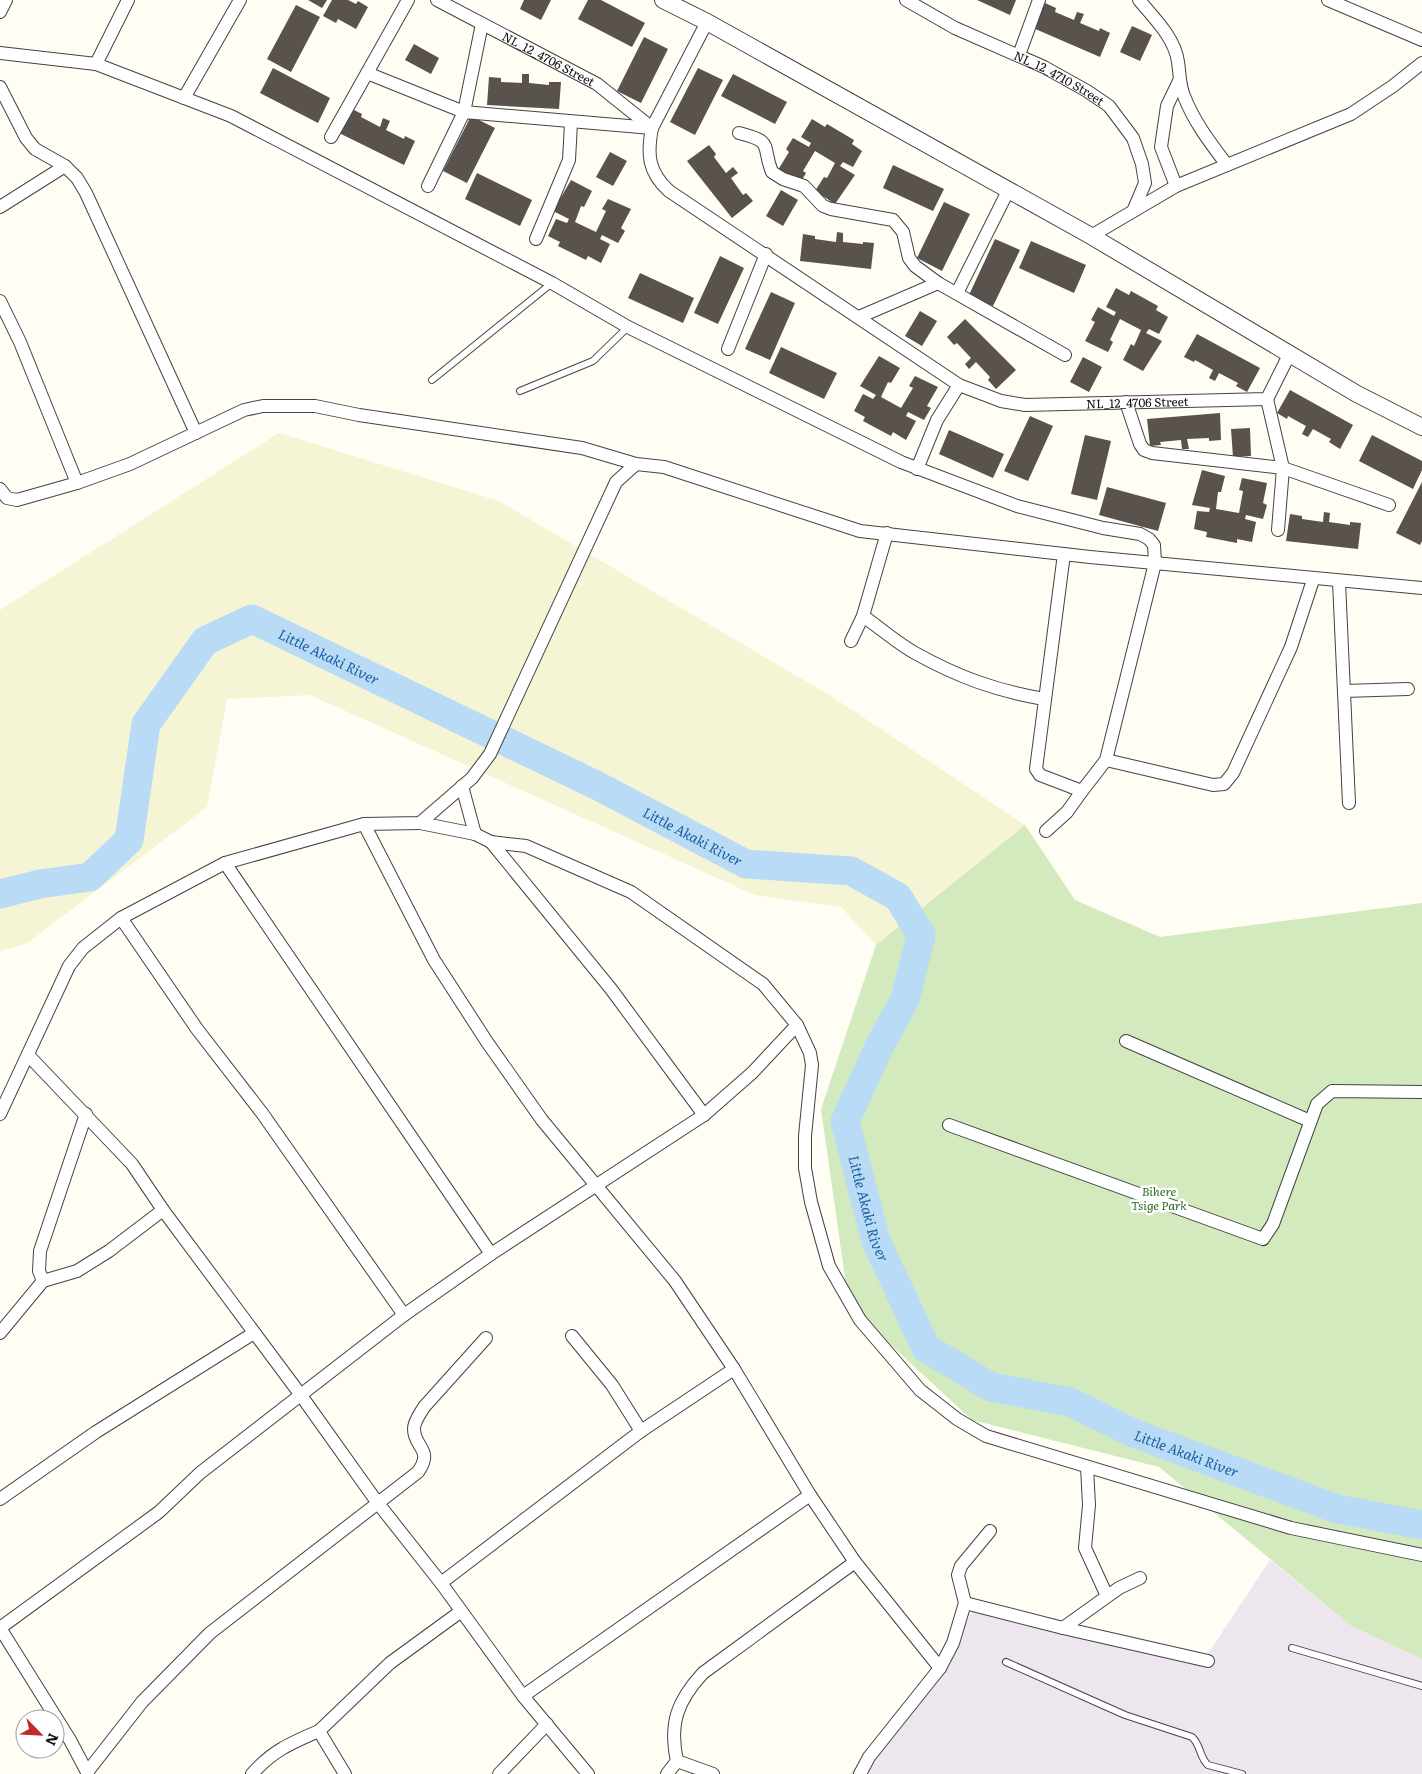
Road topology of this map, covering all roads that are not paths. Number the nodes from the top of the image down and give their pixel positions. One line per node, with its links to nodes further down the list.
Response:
1 (6, 0): 11 (street)
2 (128, 0): 18 (street)
3 (240, 0): 22 (street)
4 (408, 0): 19 (street)
5 (437, 0): 13 (street, NL_12_4706 Street)
6 (663, 0): 12 (street)
7 (906, 0): 16 (street, NL_12_4710 Street)
8 (1039, 0): 16 (street)
9 (1139, 0): 20 (street)
10 (1328, 0): 14 (street)
11 (0, 12)
12 (707, 22): 25 (street, NL_12_4706 Street); 32 (street)
13 (482, 24): 23 (street); 25 (street, NL_12_4706 Street)
14 (1422, 40)
15 (0, 53): 18 (street)
16 (1019, 55): 34 (street, NL_12_4710 Street)
17 (1422, 63): 28 (street)
18 (96, 64): 22 (street)
19 (367, 73): 23 (street); 27 (street)
20 (1178, 81): 28 (street); 31 (street)
21 (0, 87): 29 (street)
22 (184, 98): 38 (street)
23 (464, 112): 24 (street); 30 (street)
24 (571, 123): 25 (street); 36 (street)
25 (652, 128): 37 (street, NL_12_4706 Street)
26 (739, 133): 39 (street)
27 (331, 137)
28 (1227, 165): 31 (street)
29 (65, 166): 33 (street); 53 (street)
30 (428, 186)
31 (1176, 186): 34 (street)
32 (1008, 191): 35 (street); 40 (street)
33 (0, 207)
34 (1134, 209): 35 (street)
35 (1091, 236): 45 (street)
36 (536, 240)
37 (766, 254): 42 (street, NL_12_4706 Street); 44 (street)
38 (552, 283): 43 (street); 47 (lane)
39 (938, 284): 40 (street); 42 (street)
40 (957, 293): 46 (street)
41 (0, 300): 57 (street)
42 (859, 317): 48 (street, NL_12_4706 Street)
43 (628, 327): 49 (lane); 56 (street)
44 (728, 349)
45 (1290, 353): 50 (street); 52 (street)
46 (1065, 355)
47 (432, 380)
48 (959, 385): 51 (street, NL_12_4706 Street); 56 (street)
49 (520, 391)
50 (1267, 399): 51 (street, NL_12_4706 Street); 55 (street)
51 (1126, 402): 55 (street)
52 (1422, 427)
53 (196, 433): 54 (street); 57 (street)
54 (636, 464): 61 (street); 73 (street)
55 (1283, 468): 59 (street); 60 (street)
56 (918, 469): 63 (street)
57 (77, 483): 58 (street)
58 (0, 489)
59 (1389, 505)
60 (1278, 530)
61 (887, 533): 62 (street); 67 (street)
62 (1064, 554): 63 (street); 71 (street)
63 (1155, 563): 64 (street); 72 (street)
64 (1313, 580): 65 (street); 72 (street)
65 (1338, 582): 66 (street); 70 (street)
66 (1422, 588)
67 (862, 616): 68 (street); 71 (street)
68 (851, 641)
69 (1408, 689): 70 (street)
70 (1344, 691): 75 (street)
71 (1044, 699): 74 (street)
72 (1106, 760): 74 (street)
73 (462, 786): 76 (street); 79 (street)
74 (1082, 790): 78 (street)
75 (1349, 803)
76 (420, 823): 77 (street); 79 (street)
77 (364, 824): 81 (street); 92 (street)
78 (1046, 831)
79 (475, 834): 80 (street)
80 (491, 842): 83 (street); 89 (street)
81 (225, 863): 82 (street); 94 (street)
82 (121, 918): 85 (street); 96 (street)
83 (797, 1025): 89 (street); 104 (street)
84 (1126, 1041): 90 (street)
85 (28, 1055): 87 (street); 88 (street)
86 (1421, 1092): 90 (street)
87 (0, 1114)
88 (86, 1114): 93 (street); 95 (street)
89 (704, 1115): 92 (street)
90 (1310, 1121): 91 (street)
91 (949, 1125)
92 (595, 1186): 94 (street); 101 (street)
93 (163, 1210): 95 (street); 98 (street)
94 (492, 1254): 96 (street)
95 (43, 1280): 97 (street)
96 (404, 1315): 102 (street)
97 (0, 1333)
98 (254, 1333): 102 (street); 106 (street)
99 (572, 1336): 103 (street)
100 (486, 1338): 107 (street)
101 (734, 1369): 103 (street); 105 (street)
102 (300, 1394): 107 (street); 116 (street)
103 (641, 1431): 112 (street)
104 (1088, 1467): 109 (street); 113 (street)
105 (810, 1495): 110 (street); 123 (street)
106 (0, 1498)
107 (377, 1502): 112 (street); 127 (street)
108 (990, 1531): 114 (street)
109 (1422, 1555)
110 (855, 1562): 121 (street); 126 (street)
111 (1140, 1578): 113 (street)
112 (440, 1583): 115 (street)
113 (1107, 1596): 117 (street)
114 (965, 1603): 117 (street); 121 (street)
115 (460, 1612): 123 (street); 125 (street)
116 (0, 1628): 127 (street)
117 (1064, 1628): 119 (street)
118 (1292, 1648): 122 (lane)
119 (1208, 1661)
120 (1006, 1662): 135 (lane)
121 (940, 1668): 134 (street)
122 (1422, 1686)
123 (523, 1696): 124 (street)
124 (547, 1724): 130 (street); 131 (street)
125 (319, 1731): 128 (street); 129 (street)
126 (677, 1762): 132 (street); 133 (street)
127 (88, 1772)
128 (252, 1774)
129 (345, 1774)
130 (498, 1774)
131 (588, 1774)
132 (667, 1774)
133 (713, 1774)
134 (860, 1774)
135 (1242, 1774)

